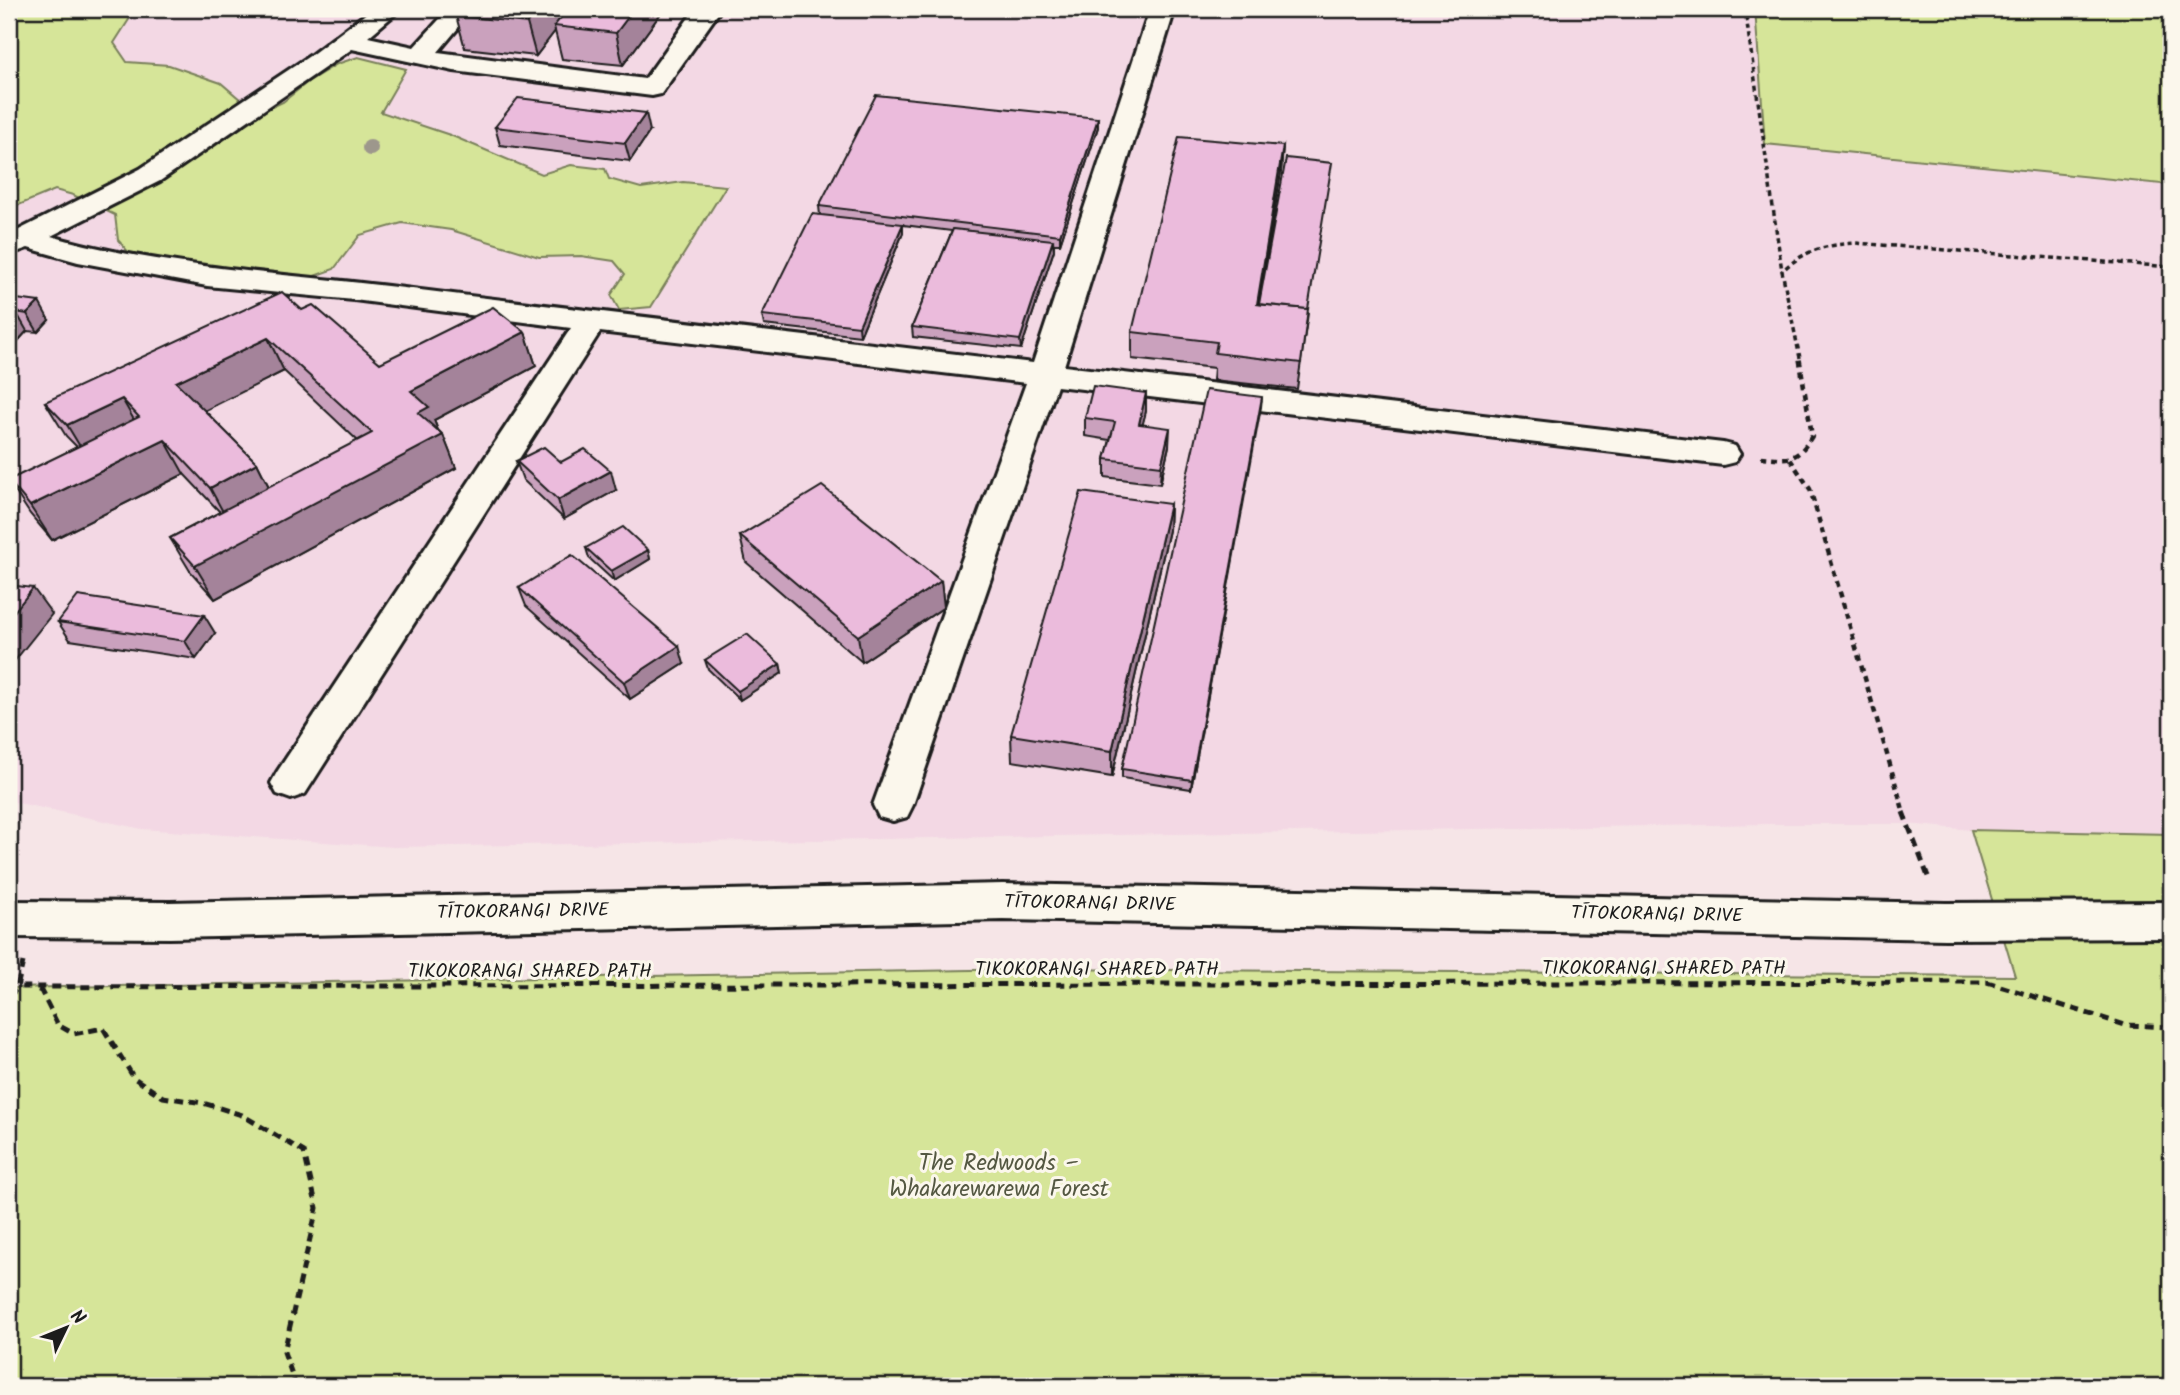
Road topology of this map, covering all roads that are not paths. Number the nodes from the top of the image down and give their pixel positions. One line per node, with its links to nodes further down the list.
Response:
1 (388, 9): 5 (street)
2 (462, 9): 6 (street)
3 (708, 9): 6 (street)
4 (1163, 9): 9 (street)
5 (347, 40): 6 (street); 7 (street)
6 (420, 56)
7 (17, 242): 8 (street)
8 (591, 321): 9 (street); 11 (street)
9 (1045, 374): 10 (street); 12 (street)
10 (1723, 454)
11 (291, 783)
12 (893, 806)
13 (9, 919): 14 (street, TĪTOKORANGI DRIVE)
14 (2171, 920)

